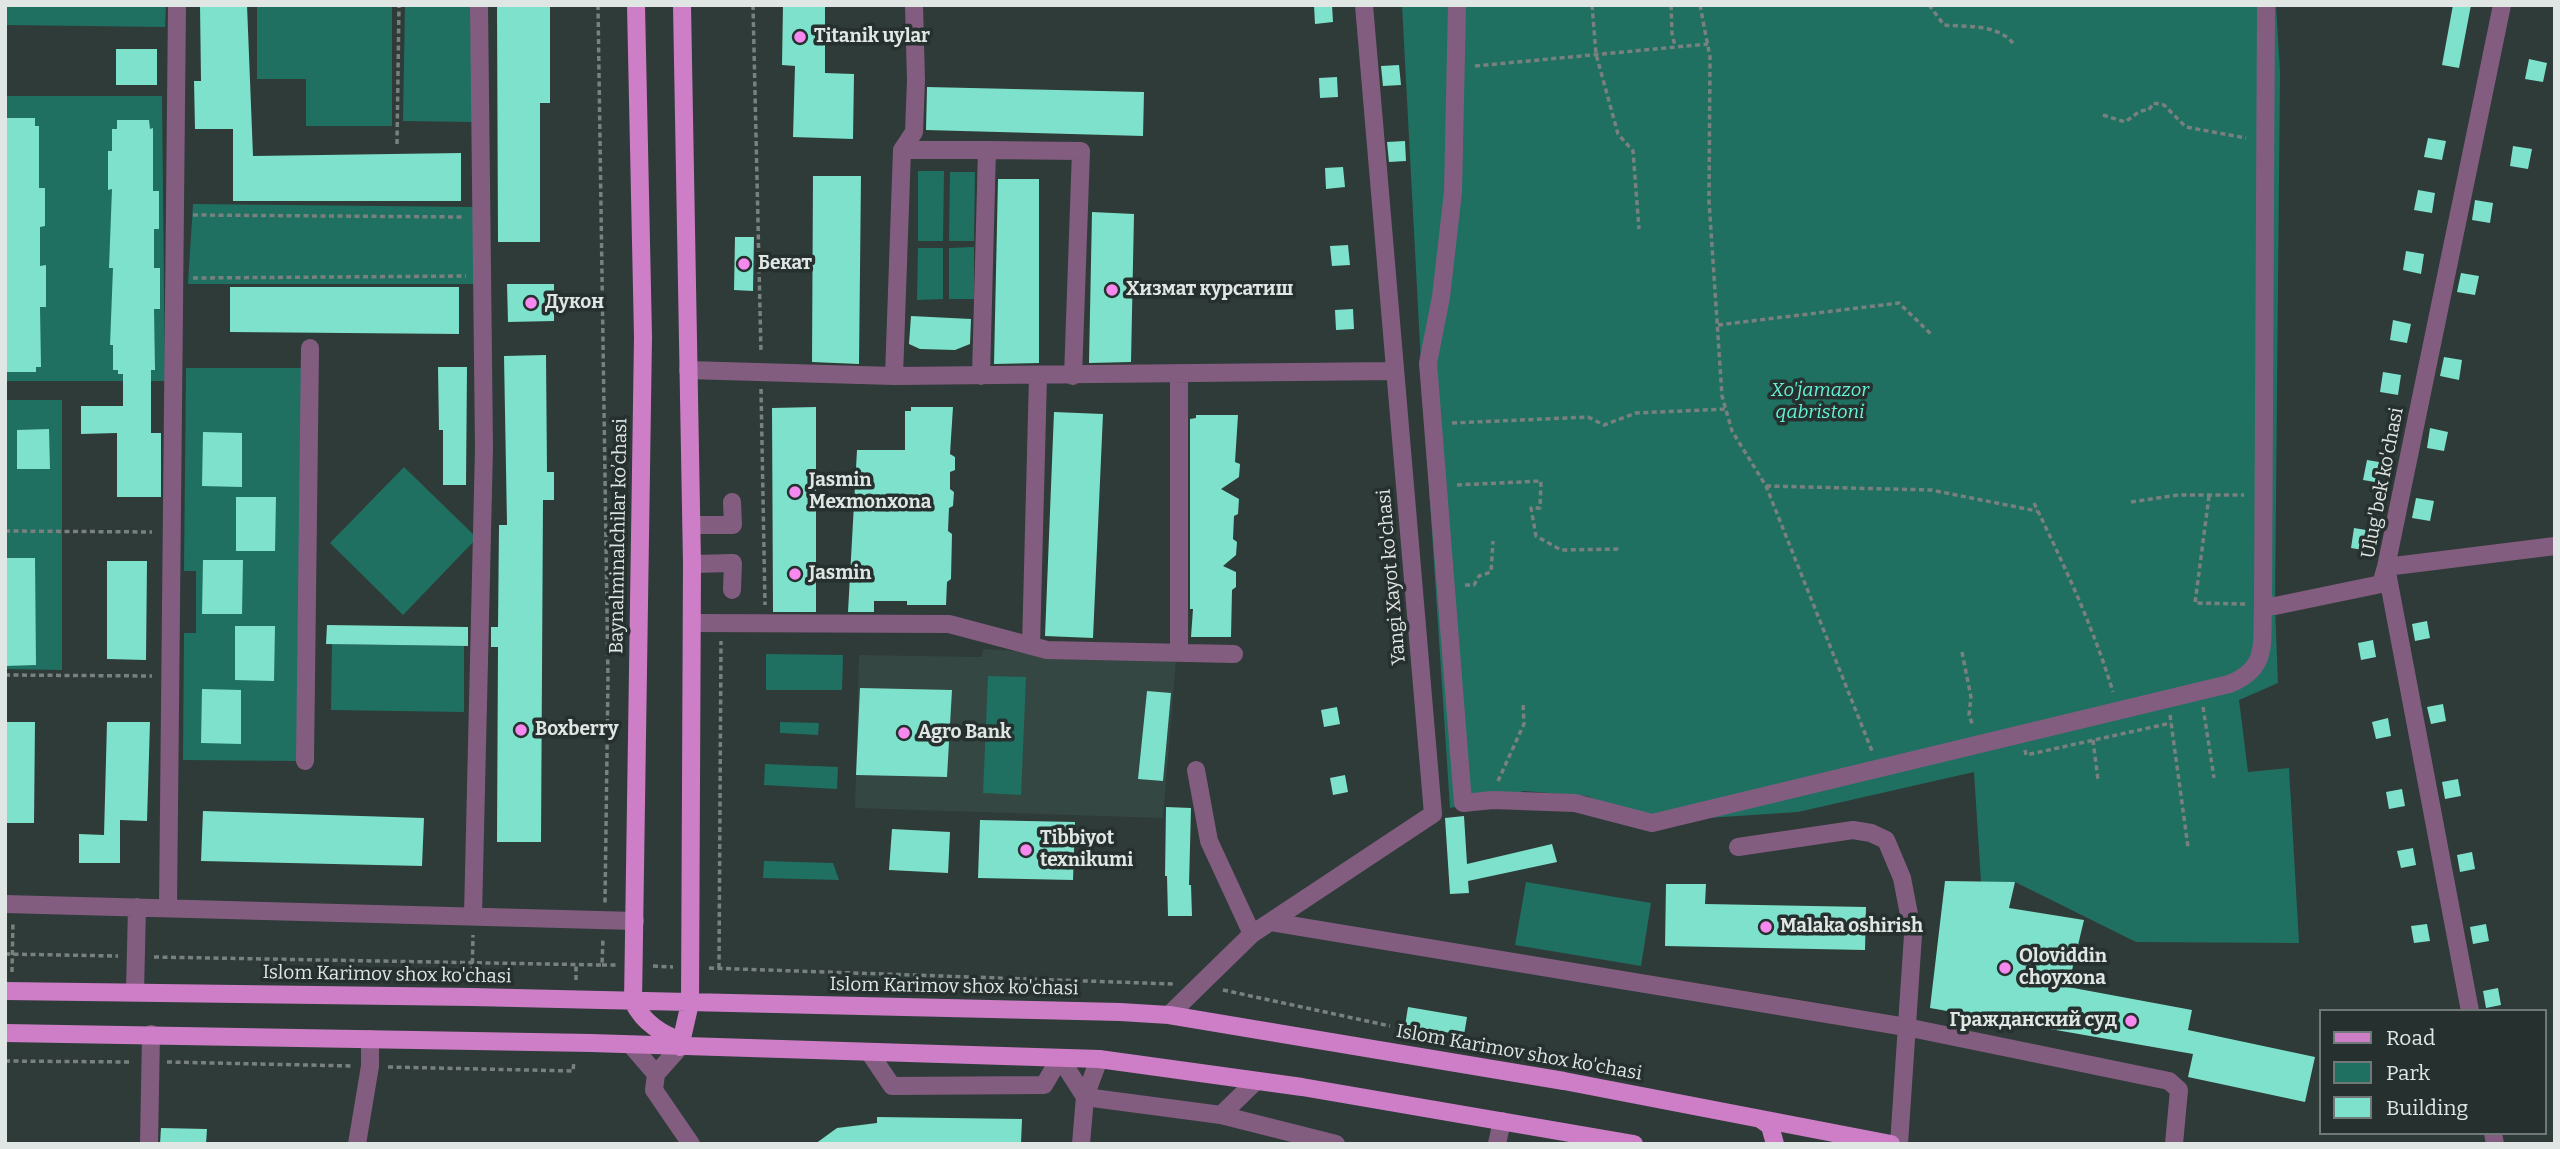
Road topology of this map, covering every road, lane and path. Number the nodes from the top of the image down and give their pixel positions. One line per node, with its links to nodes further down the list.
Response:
1 (177, 5): 27 (street)
2 (399, 5): 24 (path)
3 (479, 5): 28 (street)
4 (598, 5): 93 (path)
5 (636, 5): 94 (main road, Baynalminalchilar ko’chasi)
6 (682, 5): 35 (main road)
7 (754, 5): 37 (path)
8 (914, 5): 25 (street)
9 (1364, 5): 36 (street, Yangi Xayot ko'chasi)
10 (1457, 5): 21 (street)
11 (1592, 5): 20 (path)
12 (1671, 5): 19 (path)
13 (1700, 5): 18 (path)
14 (1929, 5): 17 (path)
15 (2266, 5): 23 (street)
16 (2502, 5): 60 (street, Ulug'bek ko'chasi)
17 (2014, 43)
18 (1708, 44): 19 (path); 32 (path)
19 (1675, 46): 20 (path)
20 (1596, 54): 21 (path); 29 (path)
21 (1456, 68): 44 (street)
22 (2104, 115): 23 (path)
23 (2266, 141): 47 (street)
24 (397, 144)
25 (902, 150): 26 (street); 39 (street)
26 (987, 150): 40 (street); 42 (street)
27 (174, 215): 28 (path); 31 (street)
28 (481, 217): 30 (street)
29 (1639, 229)
30 (482, 276): 31 (path); 92 (street)
31 (173, 278): 55 (street)
32 (1718, 325): 33 (path); 43 (path)
33 (1931, 334)
34 (310, 348): 81 (street)
35 (688, 370): 37 (street); 53 (main road)
36 (1395, 371): 38 (street); 95 (street, Yangi Xayot ko'chasi)
37 (761, 372): 39 (street); 66 (path)
38 (1179, 374): 42 (street); 69 (street)
39 (894, 376): 40 (street)
40 (981, 376): 41 (street)
41 (1038, 376): 42 (street); 67 (street)
42 (1073, 376)
43 (1726, 409): 44 (path); 46 (path)
44 (1433, 423): 45 (street)
45 (1438, 486): 58 (path); 61 (street)
46 (1766, 486): 52 (path); 82 (path)
47 (2264, 495): 48 (path); 63 (street)
48 (2209, 496): 50 (path); 63 (path)
49 (732, 502): 53 (street)
50 (2131, 502)
51 (2034, 503): 52 (path)
52 (2037, 510): 76 (path)
53 (692, 525): 59 (main road)
54 (5, 531): 55 (path)
55 (172, 532): 72 (street)
56 (1493, 541): 61 (path)
57 (2555, 546): 60 (street)
58 (1621, 549)
59 (692, 564): 62 (street); 64 (main road)
60 (2386, 567): 63 (street); 111 (street, Ulug'bek ko'chasi)
61 (1446, 587): 86 (street)
62 (732, 590)
63 (2263, 605): 73 (street)
64 (692, 623): 65 (street); 103 (main road)
65 (721, 623): 66 (street); 104 (path)
66 (765, 623): 67 (street)
67 (1031, 646): 69 (street)
68 (1962, 652): 80 (path)
69 (1179, 653): 70 (street)
70 (1234, 654)
71 (5, 675): 72 (path)
72 (172, 677): 91 (street)
73 (2201, 691): 74 (street); 84 (path)
74 (2168, 699): 76 (street); 77 (path)
75 (1523, 703): 86 (path)
76 (2118, 711): 78 (street)
77 (2171, 723): 79 (path); 88 (path)
78 (2020, 735): 79 (path); 80 (street)
79 (2093, 740): 85 (path)
80 (1979, 744): 82 (street)
81 (305, 761)
82 (1879, 768): 86 (street)
83 (1196, 770): 96 (street)
84 (2214, 778)
85 (2098, 780)
86 (1493, 800)
87 (1738, 847): 114 (street)
88 (2188, 848)
89 (9, 904): 90 (street); 98 (path)
90 (137, 907): 91 (street); 99 (street)
91 (168, 907): 92 (street)
92 (473, 915): 93 (street); 100 (path)
93 (605, 920): 94 (street); 101 (path)
94 (635, 921): 102 (main road, Baynalminalchilar ko’chasi)
95 (1271, 922): 96 (street, Yangi Xayot ko'chasi); 114 (street)
96 (1252, 934): 105 (street, Yangi Xayot ko'chasi)
97 (5, 954): 98 (path)
98 (12, 954): 99 (path); 106 (path)
99 (136, 956): 100 (path); 107 (street)
100 (472, 963): 101 (path); 108 (path)
101 (602, 965): 102 (path)
102 (635, 966): 103 (path); 109 (main road, Baynalminalchilar ko’chasi)
103 (690, 967): 104 (path); 110 (main road)
104 (719, 968): 105 (path)
105 (1202, 985): 112 (street, Yangi Xayot ko'chasi); 113 (path)
106 (8, 991): 107 (main road, Islom Karimov shox ko'chasi)
107 (135, 992): 108 (main road, Islom Karimov shox ko'chasi)
108 (472, 997): 109 (main road, Islom Karimov shox ko'chasi)
109 (633, 1002): 110 (main road, Islom Karimov shox ko'chasi); 118 (main road); 119 (main road, Baynalminalchilar ko’chasi)
110 (690, 1003): 112 (main road, Islom Karimov shox ko'chasi); 118 (main road)
111 (2470, 1009)
112 (1170, 1015): 131 (main road, Islom Karimov shox ko'chasi)
113 (1390, 1026)
114 (1906, 1027): 142 (street); 143 (street)
115 (5, 1032): 116 (main road)
116 (151, 1034): 117 (main road); 124 (street)
117 (370, 1039): 119 (main road); 125 (street)
118 (681, 1044): 119 (main road); 120 (main road); 127 (street)
119 (631, 1045): 127 (street)
120 (869, 1052): 121 (main road); 121 (street)
121 (1060, 1058): 122 (main road); 129 (street)
122 (1098, 1059): 128 (main road); 129 (street)
123 (5, 1061): 124 (path)
124 (151, 1062): 125 (path); 133 (street)
125 (370, 1066): 126 (path); 134 (street)
126 (573, 1070)
127 (656, 1074): 135 (street)
128 (1256, 1081): 130 (street); 132 (main road)
129 (1085, 1097): 130 (street); 136 (street)
130 (1221, 1115): 137 (street)
131 (1759, 1118): 140 (main road); 141 (main road, Islom Karimov shox ko'chasi)
132 (1502, 1121): 138 (street); 139 (main road)
133 (149, 1144)
134 (357, 1144)
135 (691, 1144)
136 (1081, 1144)
137 (1336, 1144)
138 (1497, 1144)
139 (1634, 1144)
140 (1775, 1144)
141 (1891, 1144)
142 (1899, 1144)
143 (2174, 1144)

